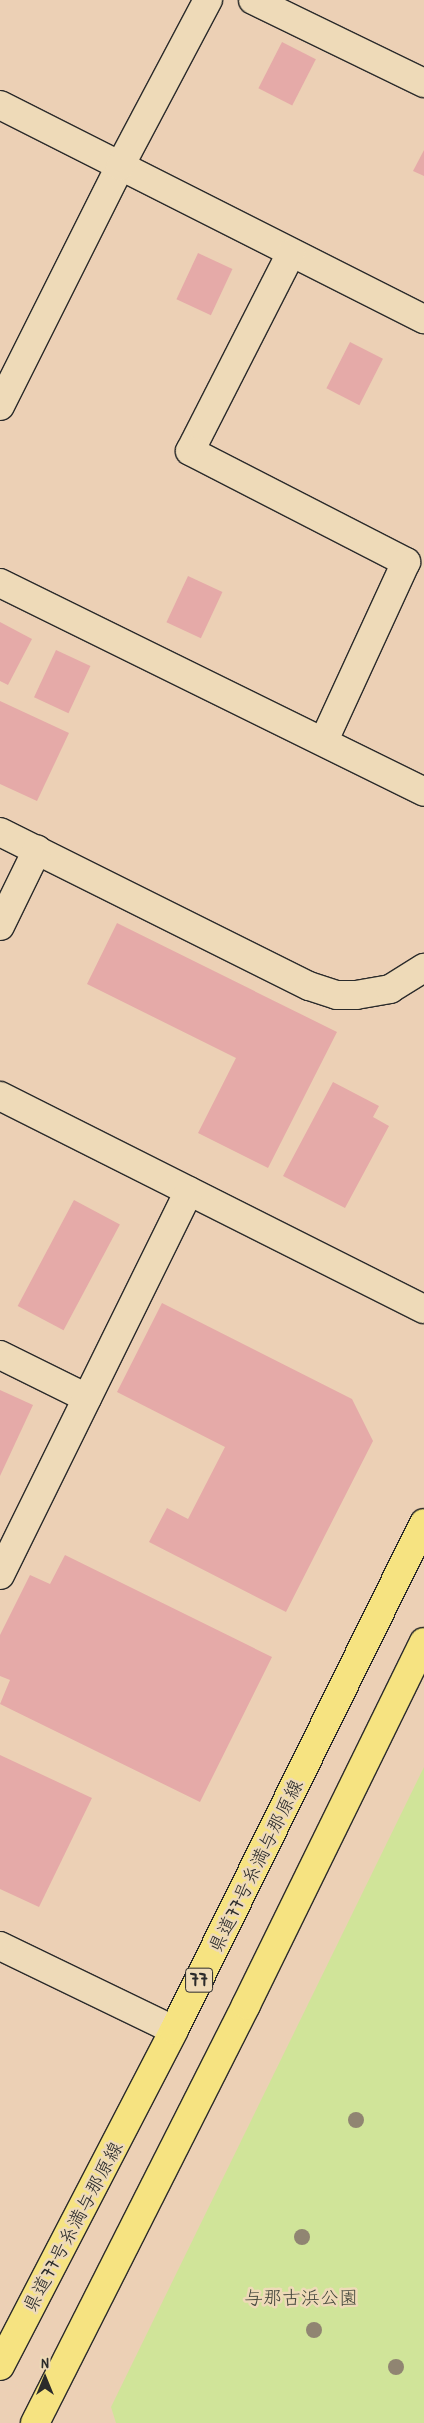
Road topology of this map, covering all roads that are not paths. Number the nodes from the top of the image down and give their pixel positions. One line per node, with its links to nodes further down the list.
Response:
1 (208, 0): 5 (street)
2 (253, 0): 3 (street)
3 (424, 83)
4 (0, 105): 5 (street)
5 (120, 166): 6 (street); 8 (street)
6 (291, 253): 7 (street); 11 (street)
7 (424, 319)
8 (10, 360): 9 (street)
9 (0, 406)
10 (0, 583): 11 (street)
11 (324, 740): 12 (street)
12 (424, 792)
13 (0, 832): 14 (street)
14 (38, 850): 15 (street); 16 (street)
15 (0, 926)
16 (424, 968)
17 (0, 1096): 18 (street)
18 (189, 1191): 19 (street); 21 (street)
19 (424, 1309)
20 (0, 1355): 21 (street)
21 (87, 1398): 23 (street)
22 (424, 1523): 26 (main road, 県道77号糸満与那原線 / 77)
23 (0, 1575)
24 (424, 1642): 28 (main road)
25 (0, 1946): 26 (street)
26 (174, 2030): 27 (main road, 県道77号糸満与那原線 / 77)
27 (0, 2366)
28 (35, 2423)

